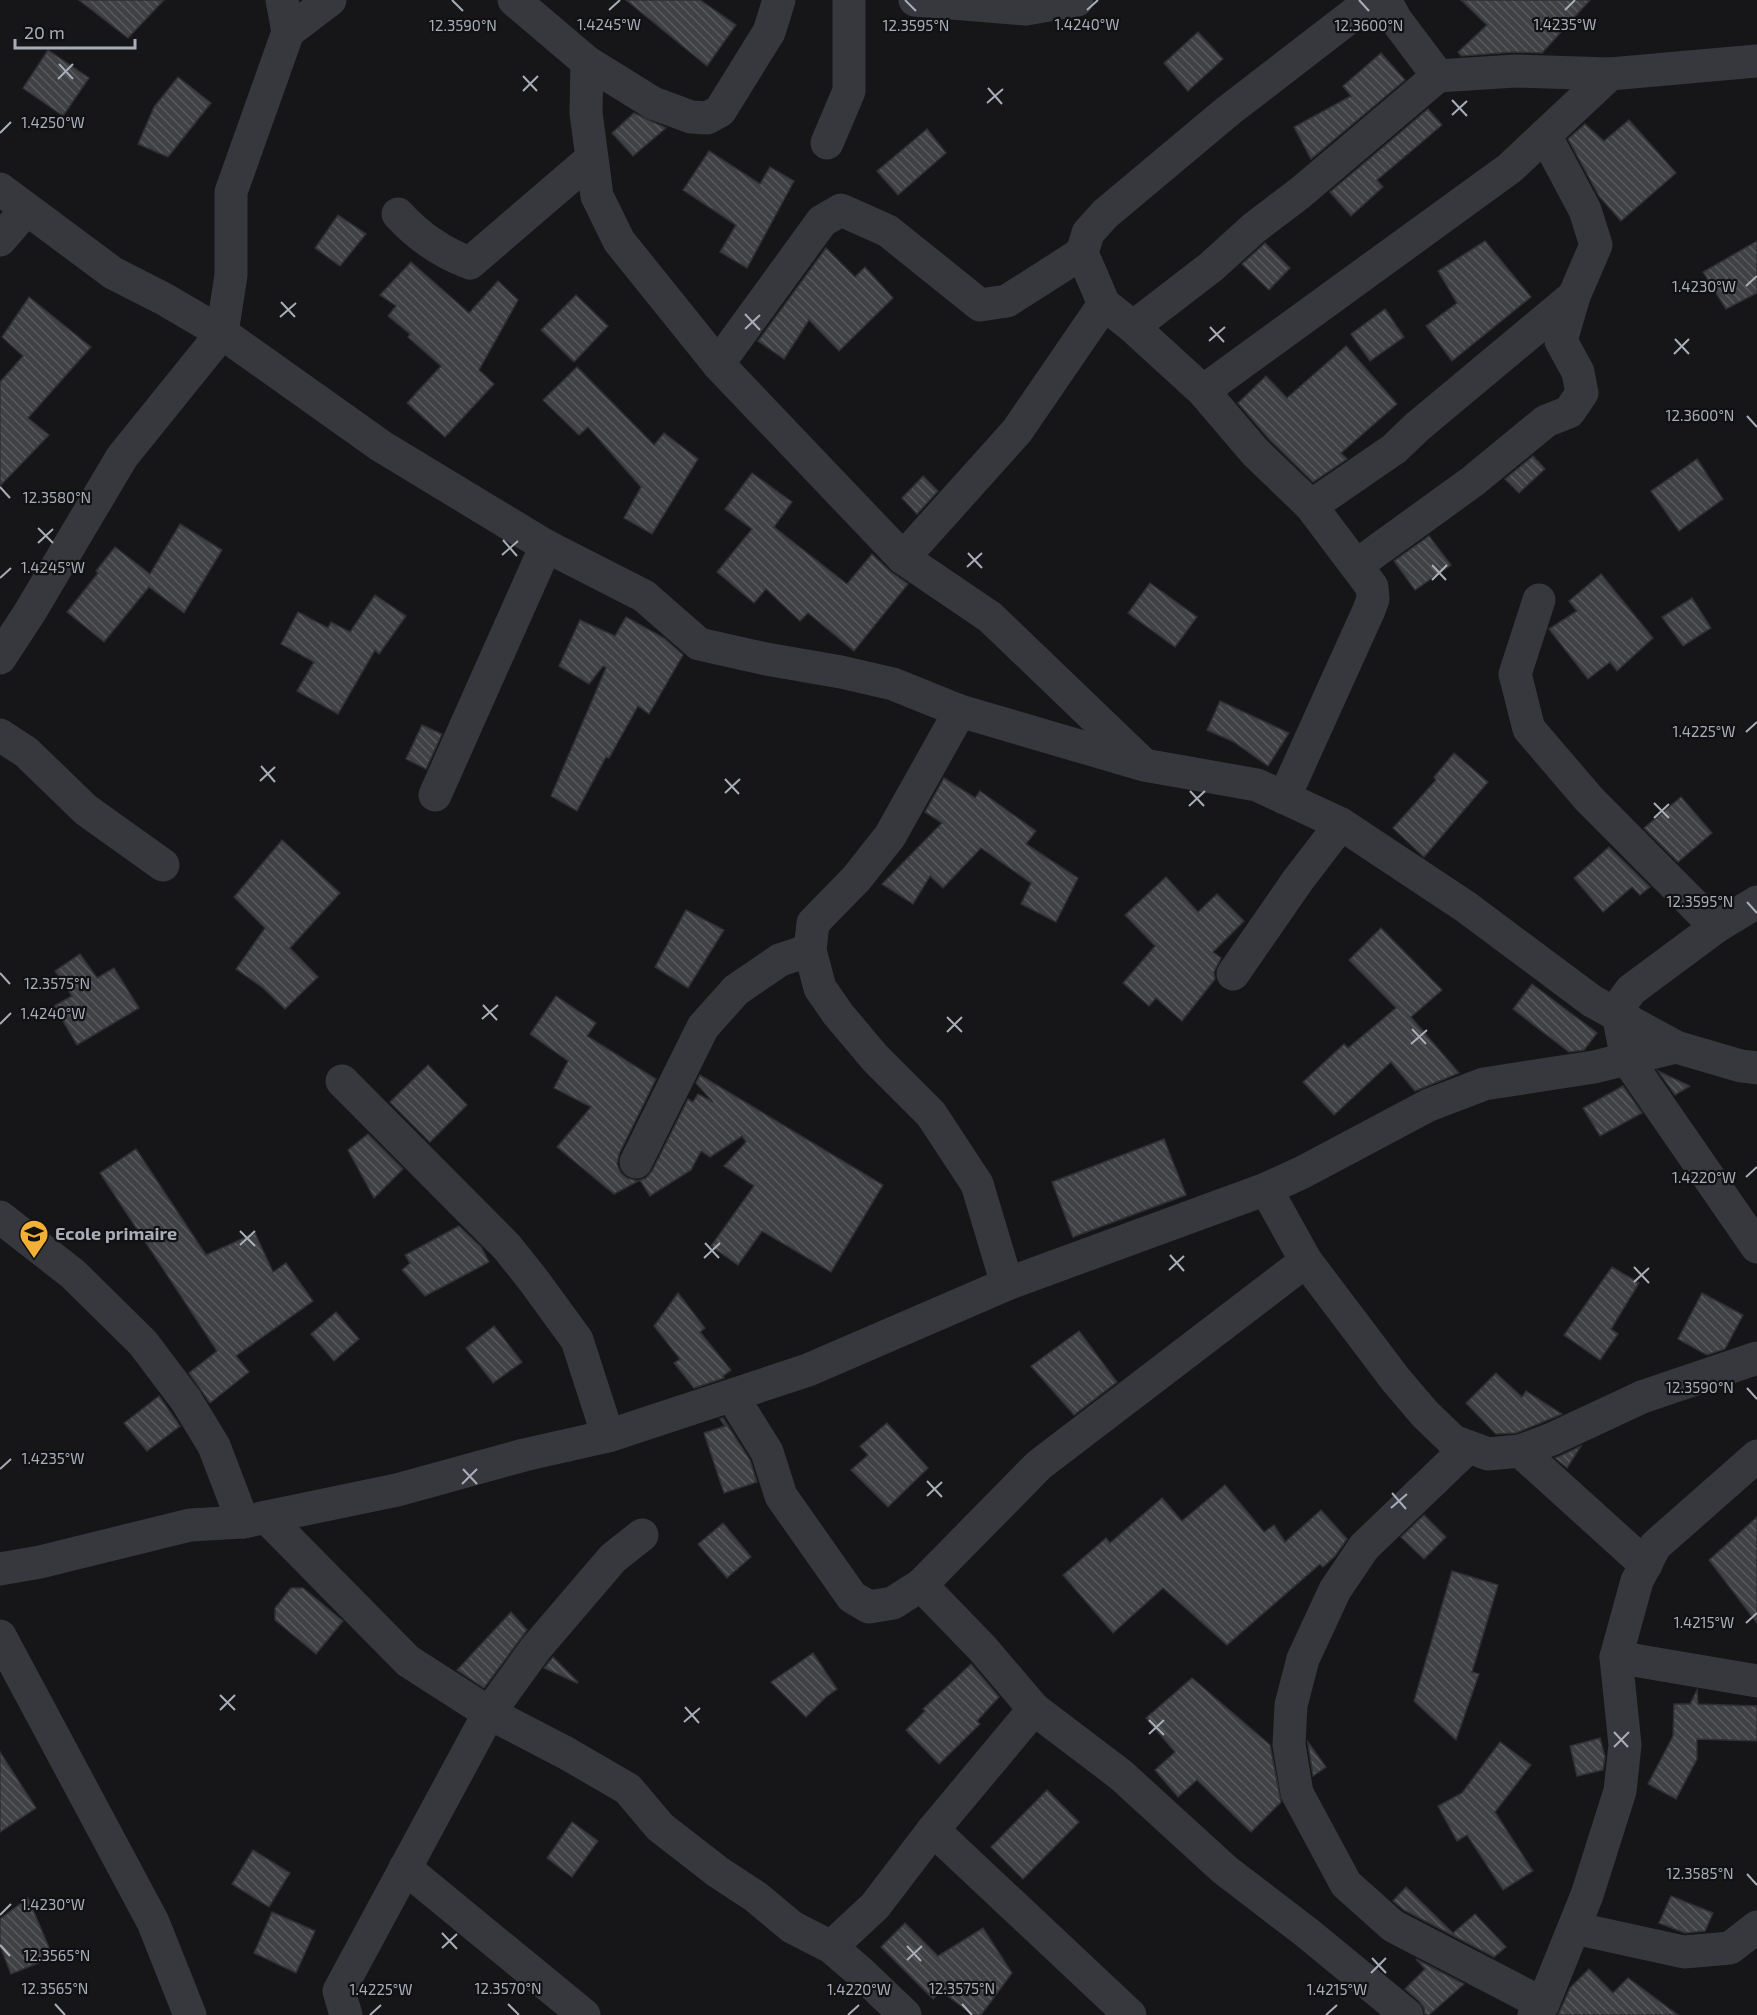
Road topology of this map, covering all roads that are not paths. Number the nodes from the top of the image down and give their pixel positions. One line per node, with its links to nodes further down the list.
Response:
1 (282, 0): 10 (street)
2 (330, 0): 10 (street)
3 (779, 0): 12 (street)
4 (849, 0): 16 (street)
5 (915, 0): 6 (street)
6 (1077, 0)
7 (1372, 0): 22 (street)
8 (1385, 0): 14 (street)
9 (517, 1): 12 (street)
10 (288, 32): 26 (street)
11 (1757, 61): 13 (street)
12 (588, 62): 17 (street)
13 (1610, 74): 14 (street); 15 (street)
14 (1438, 76): 25 (street)
15 (1545, 135): 23 (street); 28 (street)
16 (827, 143)
17 (591, 159): 20 (street); 27 (street)
18 (0, 189): 19 (street)
19 (26, 210): 21 (street); 26 (street)
20 (398, 214)
21 (0, 240)
22 (1083, 253): 24 (street); 27 (street)
23 (1574, 296): 29 (street); 32 (street)
24 (1104, 304): 25 (street); 31 (street)
25 (1133, 327): 28 (street)
26 (222, 333): 30 (street); 34 (street)
27 (718, 364): 31 (street)
28 (1203, 392): 29 (street)
29 (1311, 506): 32 (street)
30 (546, 546): 35 (street); 38 (street)
31 (903, 558): 37 (street)
32 (1357, 565): 39 (street)
33 (1539, 600): 43 (street)
34 (0, 658)
35 (960, 711): 37 (street); 44 (street)
36 (0, 735): 41 (street)
37 (1144, 765): 39 (street)
38 (435, 795)
39 (1284, 798): 40 (street)
40 (1341, 824): 45 (street); 46 (street)
41 (163, 865)
42 (1757, 902): 43 (street)
43 (1716, 927): 46 (street)
44 (810, 950): 51 (street); 56 (street)
45 (1233, 974)
46 (1618, 1014): 47 (street); 48 (street)
47 (1676, 1047): 48 (street); 49 (street)
48 (1627, 1059): 52 (street); 54 (street)
49 (1757, 1068)
50 (342, 1081): 59 (street)
51 (636, 1162)
52 (1266, 1190): 55 (street); 56 (street)
53 (0, 1216): 63 (street)
54 (1757, 1247)
55 (1306, 1261): 60 (street); 67 (street)
56 (1006, 1284): 58 (street)
57 (1757, 1358): 61 (street)
58 (732, 1396): 59 (street); 67 (street)
59 (608, 1436): 63 (street)
60 (1468, 1447): 61 (street); 78 (street)
61 (1520, 1451): 65 (street)
62 (1757, 1456): 65 (street)
63 (255, 1520): 66 (street); 72 (street)
64 (642, 1535): 72 (street)
65 (1646, 1565): 69 (street)
66 (0, 1569)
67 (921, 1585): 71 (street)
68 (0, 1636): 79 (street)
69 (1616, 1657): 70 (street); 76 (street)
70 (1757, 1681)
71 (1034, 1709): 73 (street); 84 (street)
72 (489, 1713): 74 (street); 77 (street)
73 (933, 1830): 77 (street); 83 (street)
74 (405, 1868): 80 (street); 81 (street)
75 (1757, 1927): 76 (street)
76 (1574, 1928): 78 (street)
77 (831, 1947): 82 (street)
78 (1538, 2010)
79 (190, 2015)
80 (346, 2015)
81 (584, 2015)
82 (905, 2015)
83 (1130, 2015)
84 (1407, 2015)

